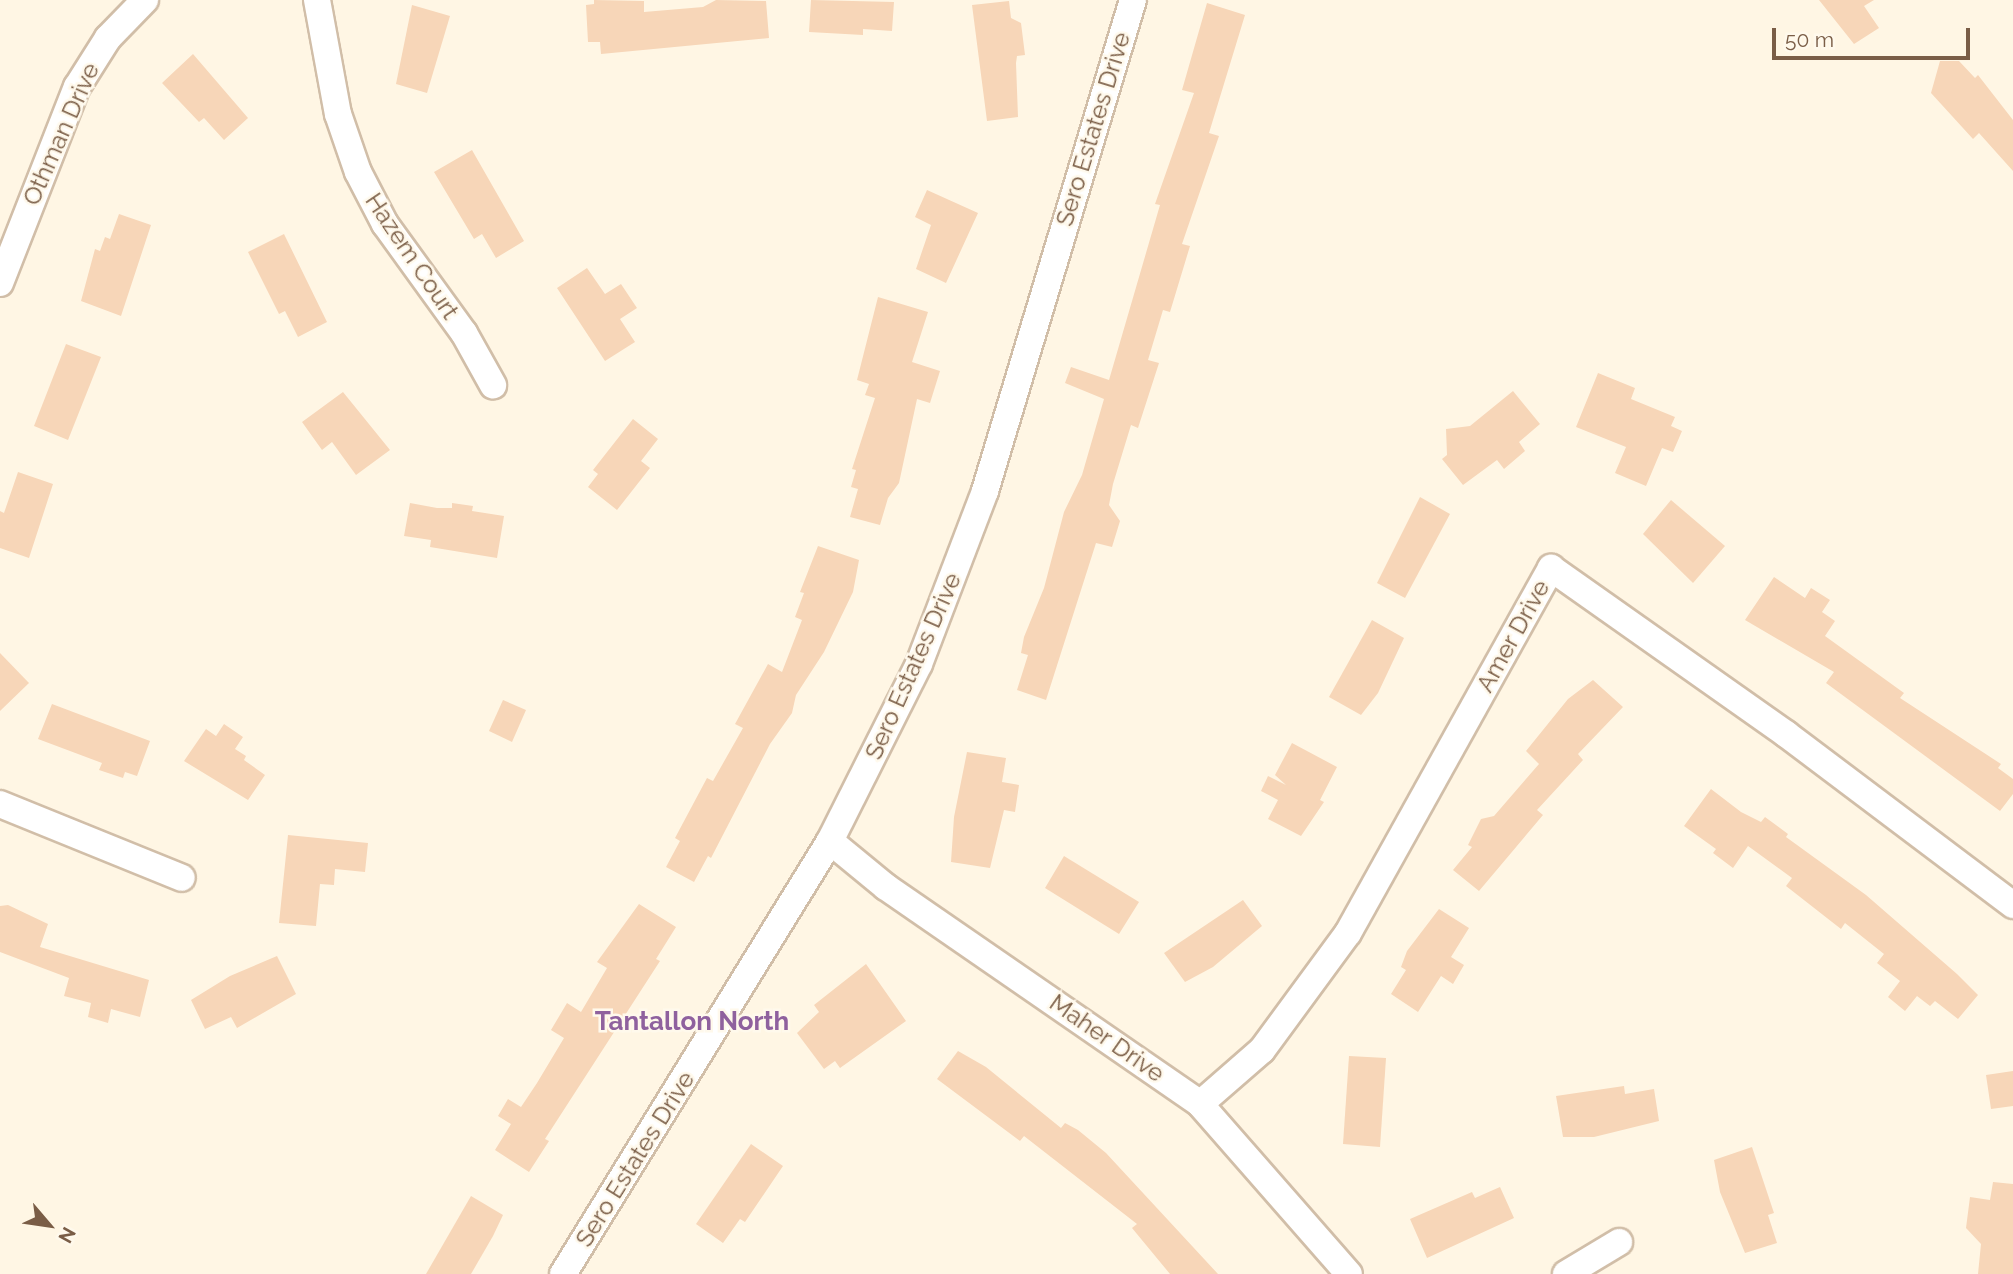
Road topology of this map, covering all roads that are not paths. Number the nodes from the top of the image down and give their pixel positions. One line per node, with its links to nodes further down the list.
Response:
1 (145, 0): 4 (street, Othman Drive)
2 (317, 0): 5 (street, Hazem Court)
3 (1133, 0): 7 (street, Sero Estates Drive)
4 (0, 283)
5 (493, 385)
6 (0, 804): 8 (street)
7 (830, 841): 10 (street, Maher Drive); 12 (street, Sero Estates Drive)
8 (182, 878)
9 (2013, 905): 10 (street, Amer Drive)
10 (1200, 1104): 13 (street, Maher Drive)
11 (1619, 1242): 14 (street)
12 (563, 1274)
13 (1349, 1274)
14 (1566, 1274)

